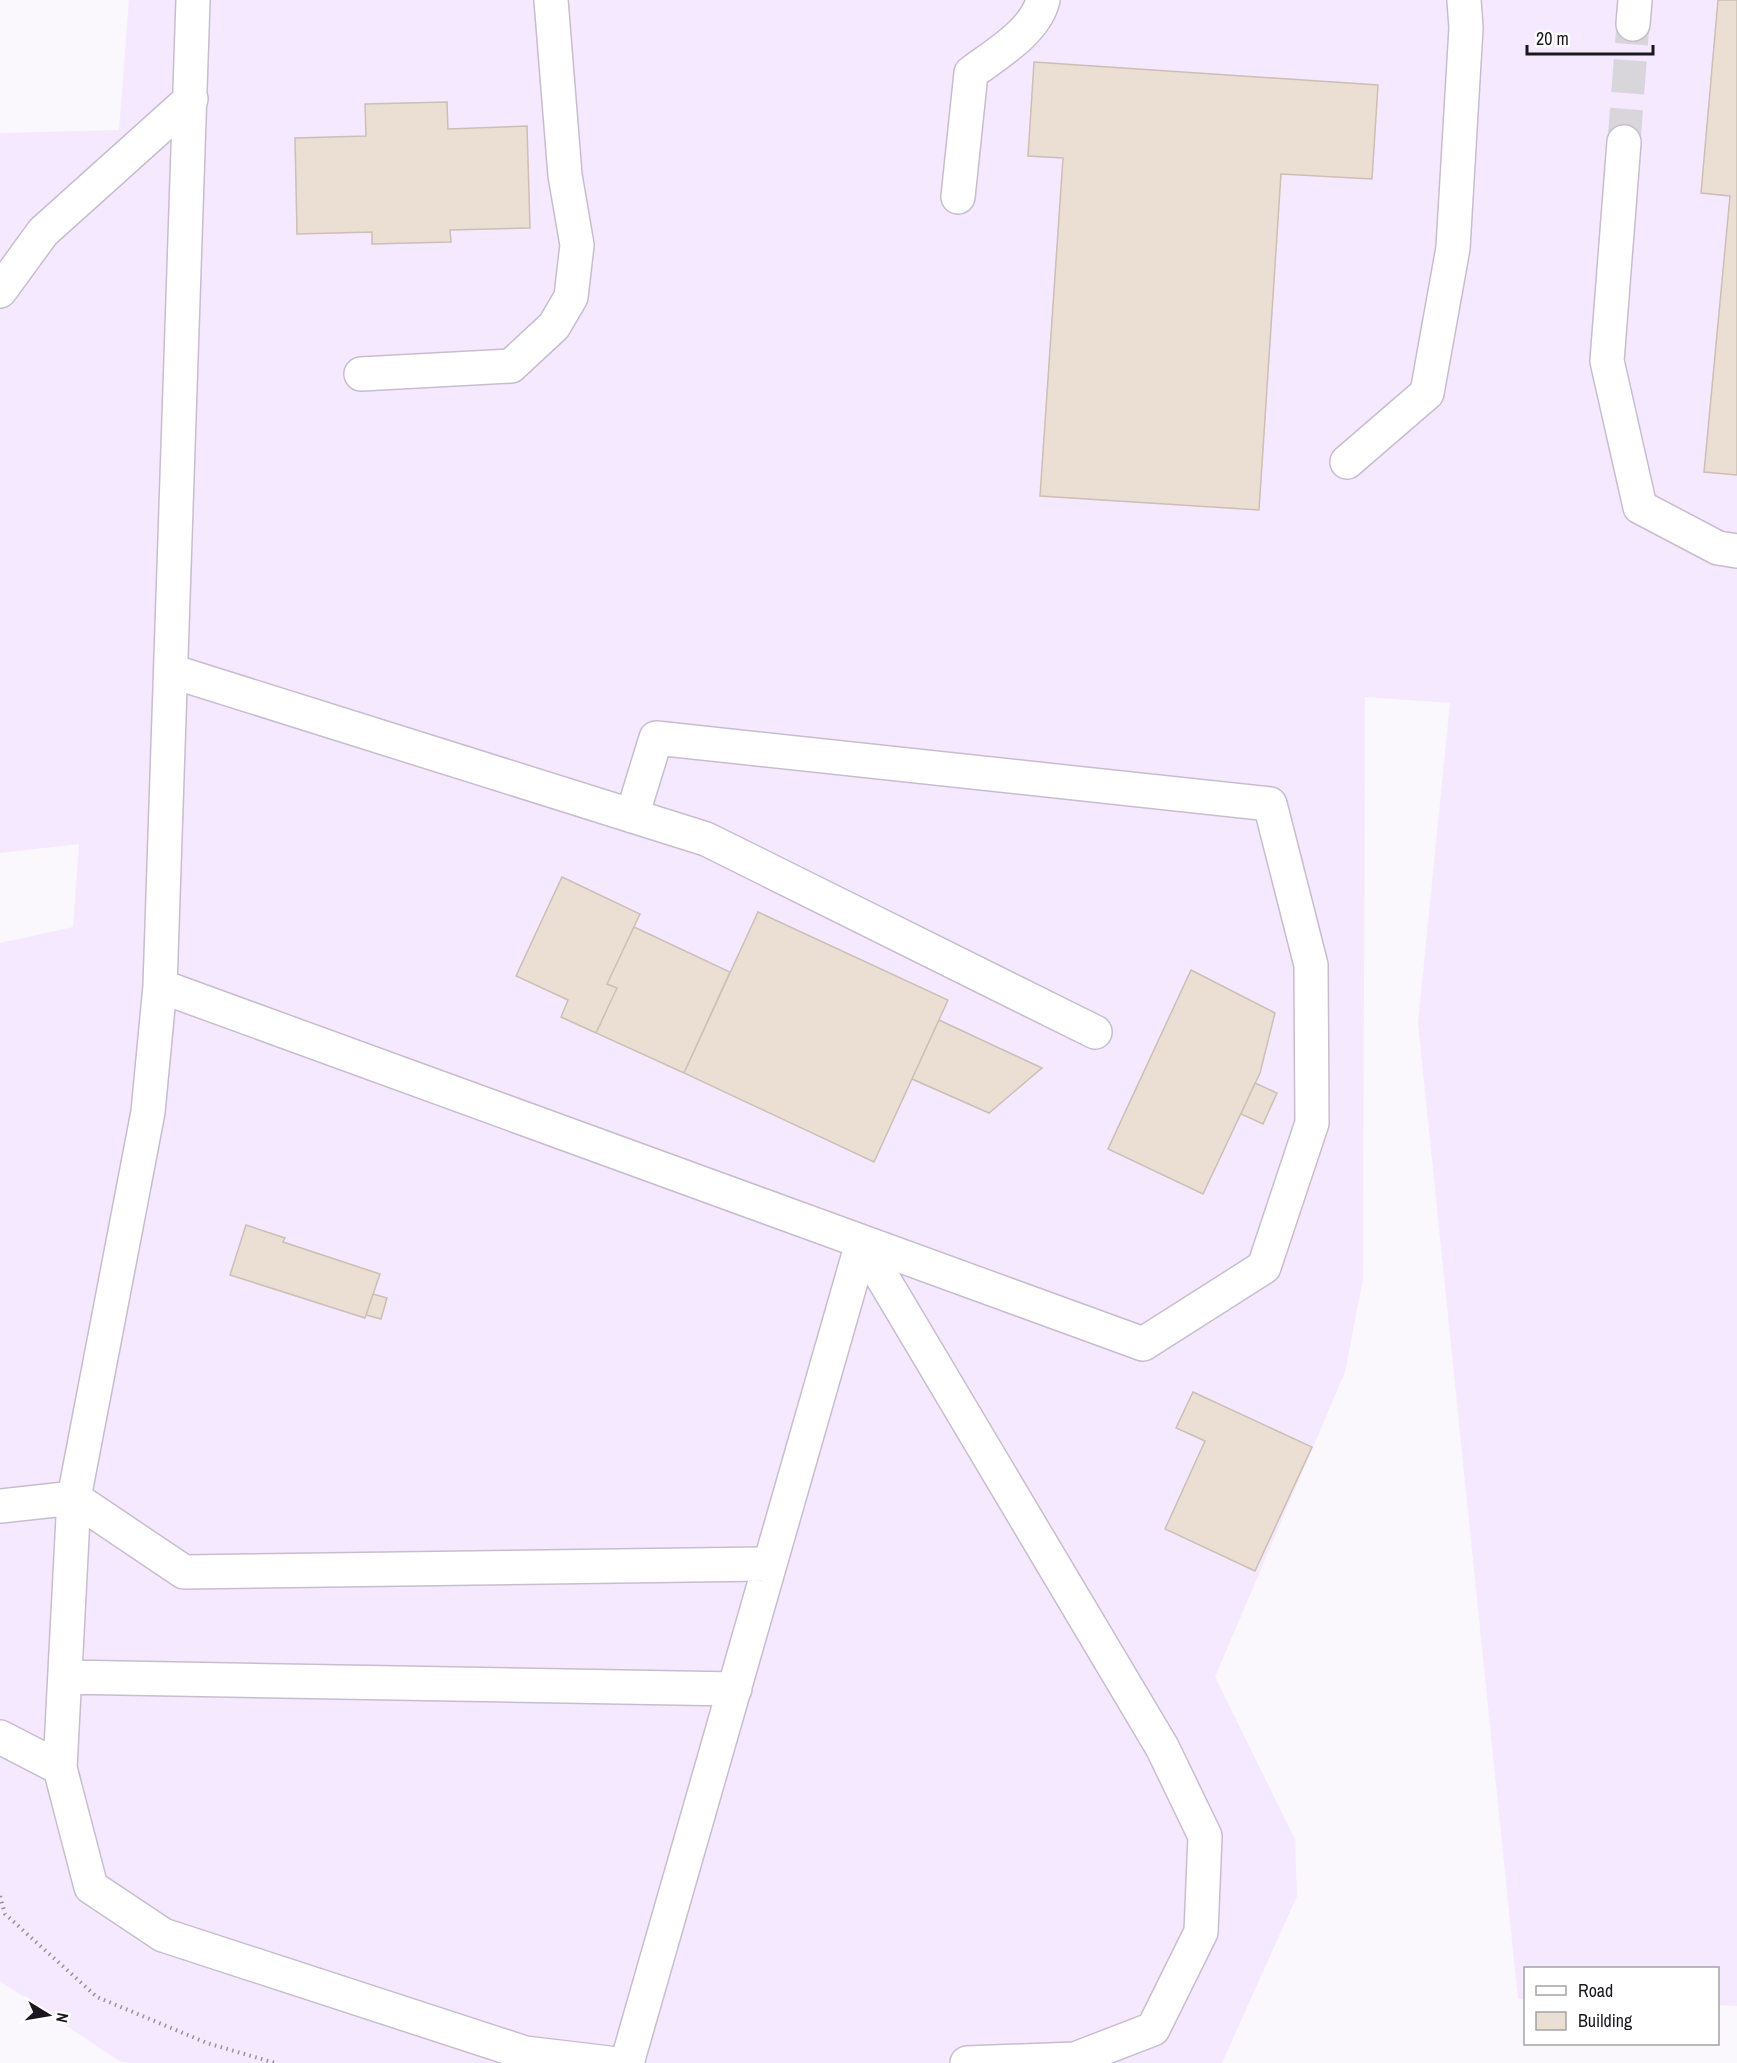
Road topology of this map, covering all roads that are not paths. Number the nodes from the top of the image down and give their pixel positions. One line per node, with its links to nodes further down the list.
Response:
1 (193, 0): 5 (lane)
2 (551, 0): 9 (lane)
3 (1043, 0): 7 (lane)
4 (1464, 0): 10 (lane)
5 (191, 99): 8 (lane); 12 (lane)
6 (1624, 142): 11 (lane)
7 (958, 197)
8 (0, 291)
9 (361, 374)
10 (1347, 462)
11 (1737, 551)
12 (171, 671): 13 (lane); 14 (lane)
13 (632, 816): 15 (lane); 16 (lane)
14 (160, 986): 16 (lane); 17 (lane)
15 (1095, 1032)
16 (862, 1243): 19 (lane); 26 (lane)
17 (74, 1498): 18 (lane); 19 (lane); 20 (lane)
18 (0, 1506)
19 (770, 1564): 21 (lane)
20 (65, 1677): 21 (lane); 23 (lane)
21 (735, 1689): 25 (lane)
22 (0, 1737): 23 (lane)
23 (60, 1768): 24 (lane)
24 (609, 2063)
25 (627, 2063)
26 (967, 2063)

